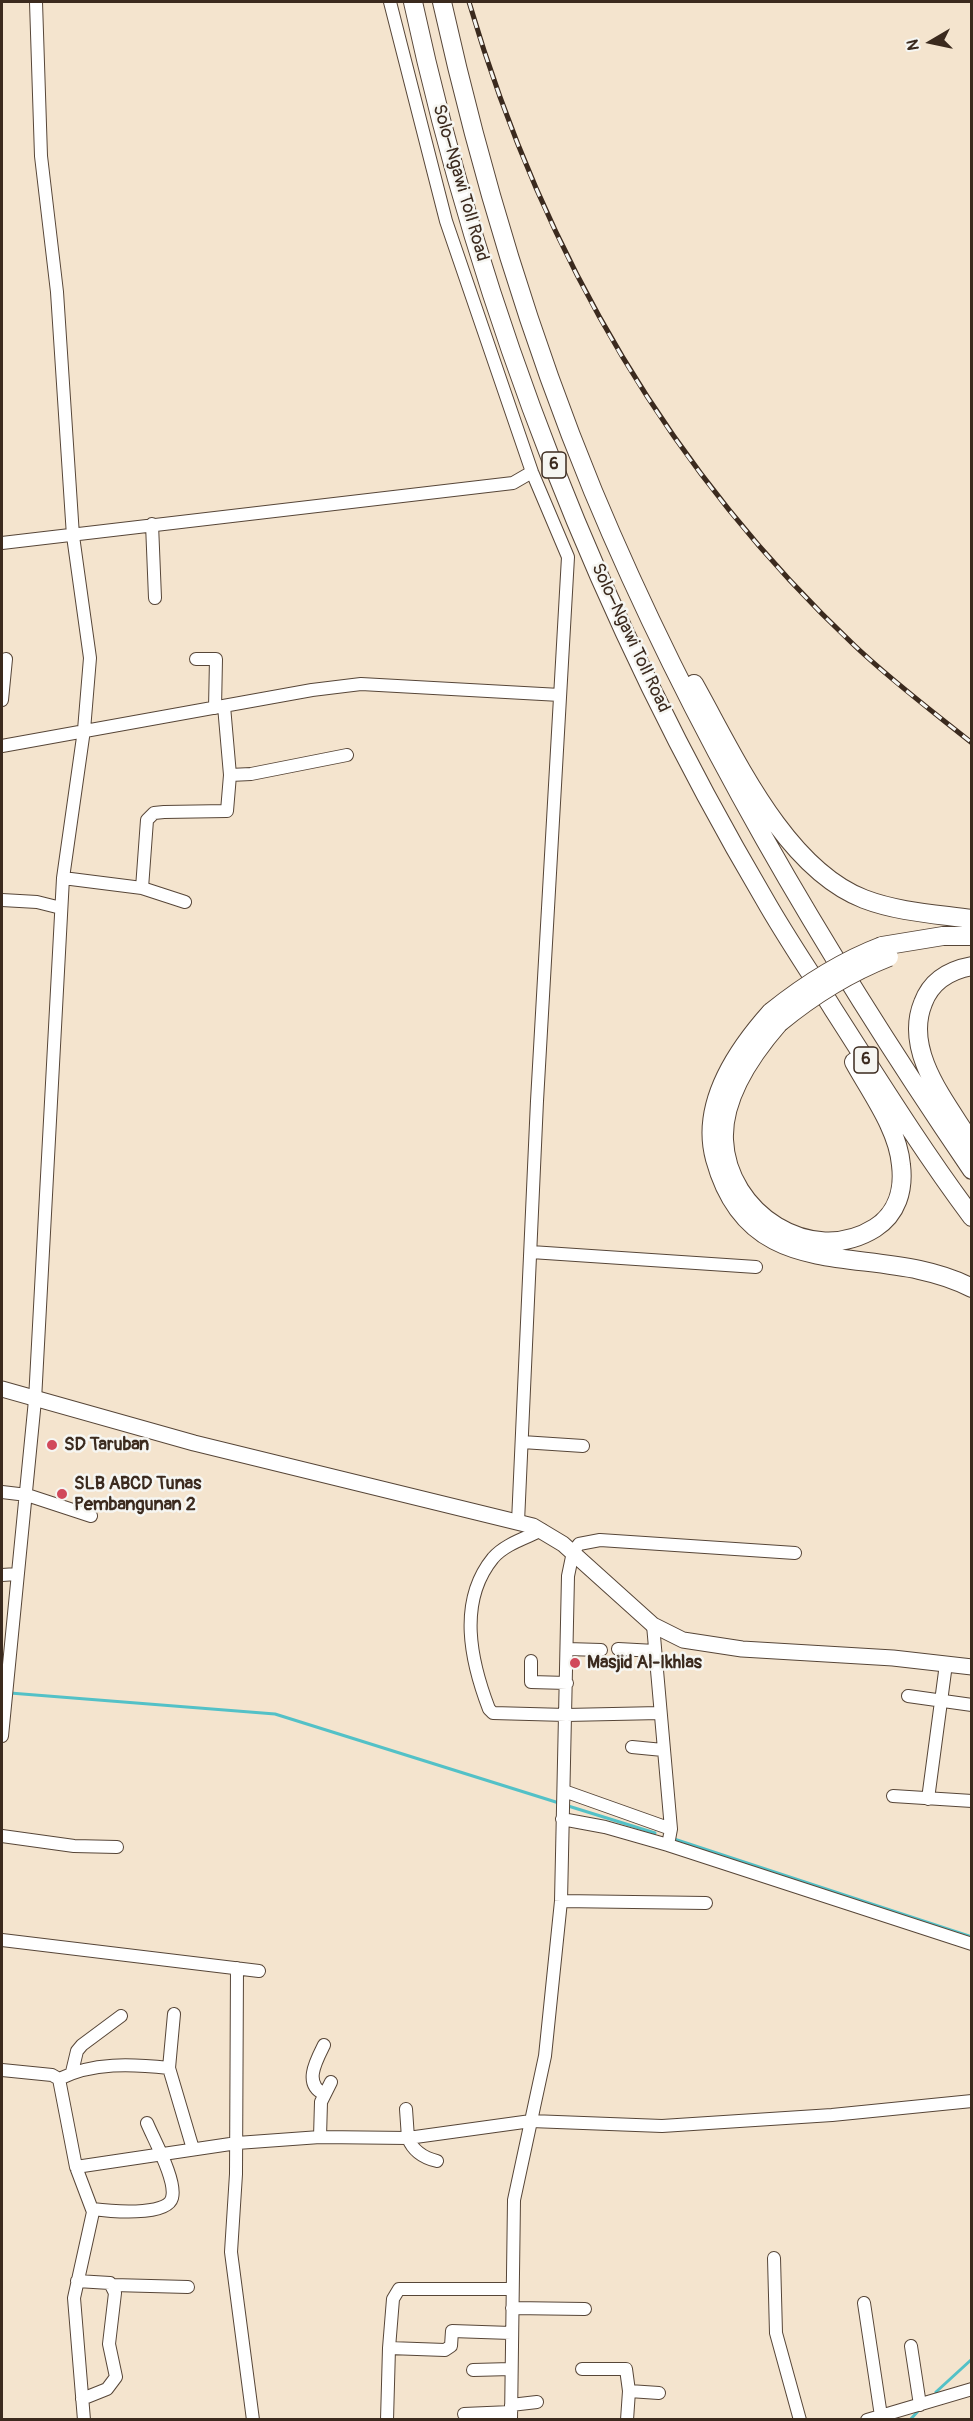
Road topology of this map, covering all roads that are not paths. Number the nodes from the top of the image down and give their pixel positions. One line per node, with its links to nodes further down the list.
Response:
1 (36, 2): 7 (street)
2 (390, 2): 5 (street)
3 (414, 2): 23 (highway, Solo–Ngawi Toll Road / 6)
4 (442, 2): 9 (highway, Solo–Ngawi Toll Road / 6)
5 (532, 472): 6 (street); 13 (street)
6 (152, 524): 7 (street); 10 (street)
7 (73, 536): 8 (street); 16 (street)
8 (2, 543)
9 (623, 557): 26 (highway); 33 (highway, Solo–Ngawi Toll Road / 6)
10 (155, 598)
11 (6, 659): 14 (street)
12 (196, 659): 15 (street)
13 (560, 695): 15 (street); 35 (street)
14 (2, 700)
15 (220, 707): 16 (street); 19 (street)
16 (84, 730): 17 (street); 20 (street)
17 (2, 746)
18 (347, 755): 19 (street)
19 (230, 775): 21 (street)
20 (63, 878): 21 (street); 25 (street)
21 (142, 888): 24 (street)
22 (2, 900): 25 (street)
23 (765, 900): 31 (highway); 34 (highway, Solo–Ngawi Toll Road / 6)
24 (185, 902)
25 (61, 908): 39 (street)
26 (972, 919)
27 (972, 936): 29 (highway)
28 (972, 946): 29 (highway)
29 (886, 951): 31 (highway, bridge)
30 (972, 966): 32 (highway)
31 (775, 1018): 37 (highway)
32 (972, 1144)
33 (972, 1170)
34 (972, 1217)
35 (531, 1252): 36 (street); 40 (street)
36 (756, 1267)
37 (972, 1288)
38 (2, 1389): 39 (main road)
39 (35, 1400): 43 (street); 45 (main road)
40 (522, 1442): 41 (street); 45 (street)
41 (583, 1446)
42 (2, 1492): 43 (street)
43 (27, 1495): 44 (street); 49 (street)
44 (91, 1516)
45 (518, 1522): 46 (main road)
46 (542, 1530): 47 (main road); 65 (street)
47 (573, 1552): 48 (street); 52 (main road); 53 (street)
48 (795, 1553)
49 (17, 1574): 50 (street); 51 (street)
50 (2, 1575)
51 (8, 1619): 66 (street)
52 (653, 1625): 56 (street); 58 (main road)
53 (567, 1649): 55 (street); 60 (street)
54 (618, 1649): 56 (street)
55 (601, 1650)
56 (655, 1651): 64 (street)
57 (531, 1661): 60 (street)
58 (946, 1664): 59 (main road); 62 (street)
59 (972, 1667)
60 (567, 1683): 65 (street)
61 (908, 1696): 62 (street)
62 (939, 1701): 63 (street); 70 (street)
63 (972, 1705)
64 (660, 1713): 65 (street); 68 (street)
65 (566, 1715): 72 (street)
66 (2, 1736)
67 (632, 1747): 68 (street)
68 (663, 1750): 74 (street)
69 (893, 1796): 70 (street)
70 (928, 1799): 71 (street)
71 (972, 1801)
72 (563, 1804): 74 (street); 74 (street); 76 (street)
73 (2, 1836): 75 (street)
74 (670, 1837): 79 (street)
75 (117, 1847)
76 (561, 1901): 77 (street); 93 (street)
77 (706, 1903)
78 (2, 1940): 80 (street)
79 (972, 1944)
80 (237, 1968): 81 (street); 97 (street)
81 (260, 1971)
82 (174, 2014): 85 (street)
83 (121, 2016): 87 (street)
84 (324, 2044): 90 (street)
85 (169, 2068): 87 (street); 98 (street)
86 (2, 2070): 88 (street)
87 (72, 2072): 88 (street)
88 (59, 2079): 101 (street)
89 (331, 2082): 90 (street)
90 (324, 2094): 95 (street)
91 (972, 2101): 93 (street)
92 (406, 2109): 96 (street)
93 (531, 2121): 96 (street); 107 (street)
94 (147, 2123): 99 (street)
95 (320, 2137): 96 (street); 97 (street)
96 (408, 2138): 100 (street)
97 (237, 2143): 98 (street); 127 (street)
98 (193, 2149): 99 (street)
99 (161, 2155): 101 (street); 102 (street)
100 (437, 2161)
101 (76, 2167): 102 (street)
102 (92, 2209): 104 (street)
103 (774, 2258): 130 (street)
104 (77, 2281): 105 (street); 120 (street)
105 (113, 2285): 106 (street); 120 (street)
106 (188, 2287)
107 (512, 2289): 109 (street); 113 (street)
108 (864, 2303): 125 (street)
109 (512, 2308): 110 (street); 111 (street)
110 (585, 2309)
111 (511, 2333): 113 (street); 114 (street)
112 (911, 2346): 122 (street)
113 (388, 2348): 128 (street)
114 (511, 2368): 116 (street); 123 (street)
115 (582, 2369): 118 (street)
116 (473, 2370)
117 (972, 2389): 122 (street)
118 (629, 2391): 119 (street); 129 (street)
119 (659, 2393)
120 (82, 2399): 126 (street)
121 (537, 2402): 123 (street)
122 (924, 2404): 125 (street)
123 (511, 2412): 124 (street)
124 (464, 2414)
125 (881, 2416): 131 (street)
126 (84, 2420)
127 (253, 2420)
128 (387, 2420)
129 (627, 2420)
130 (800, 2420)
131 (867, 2420)

